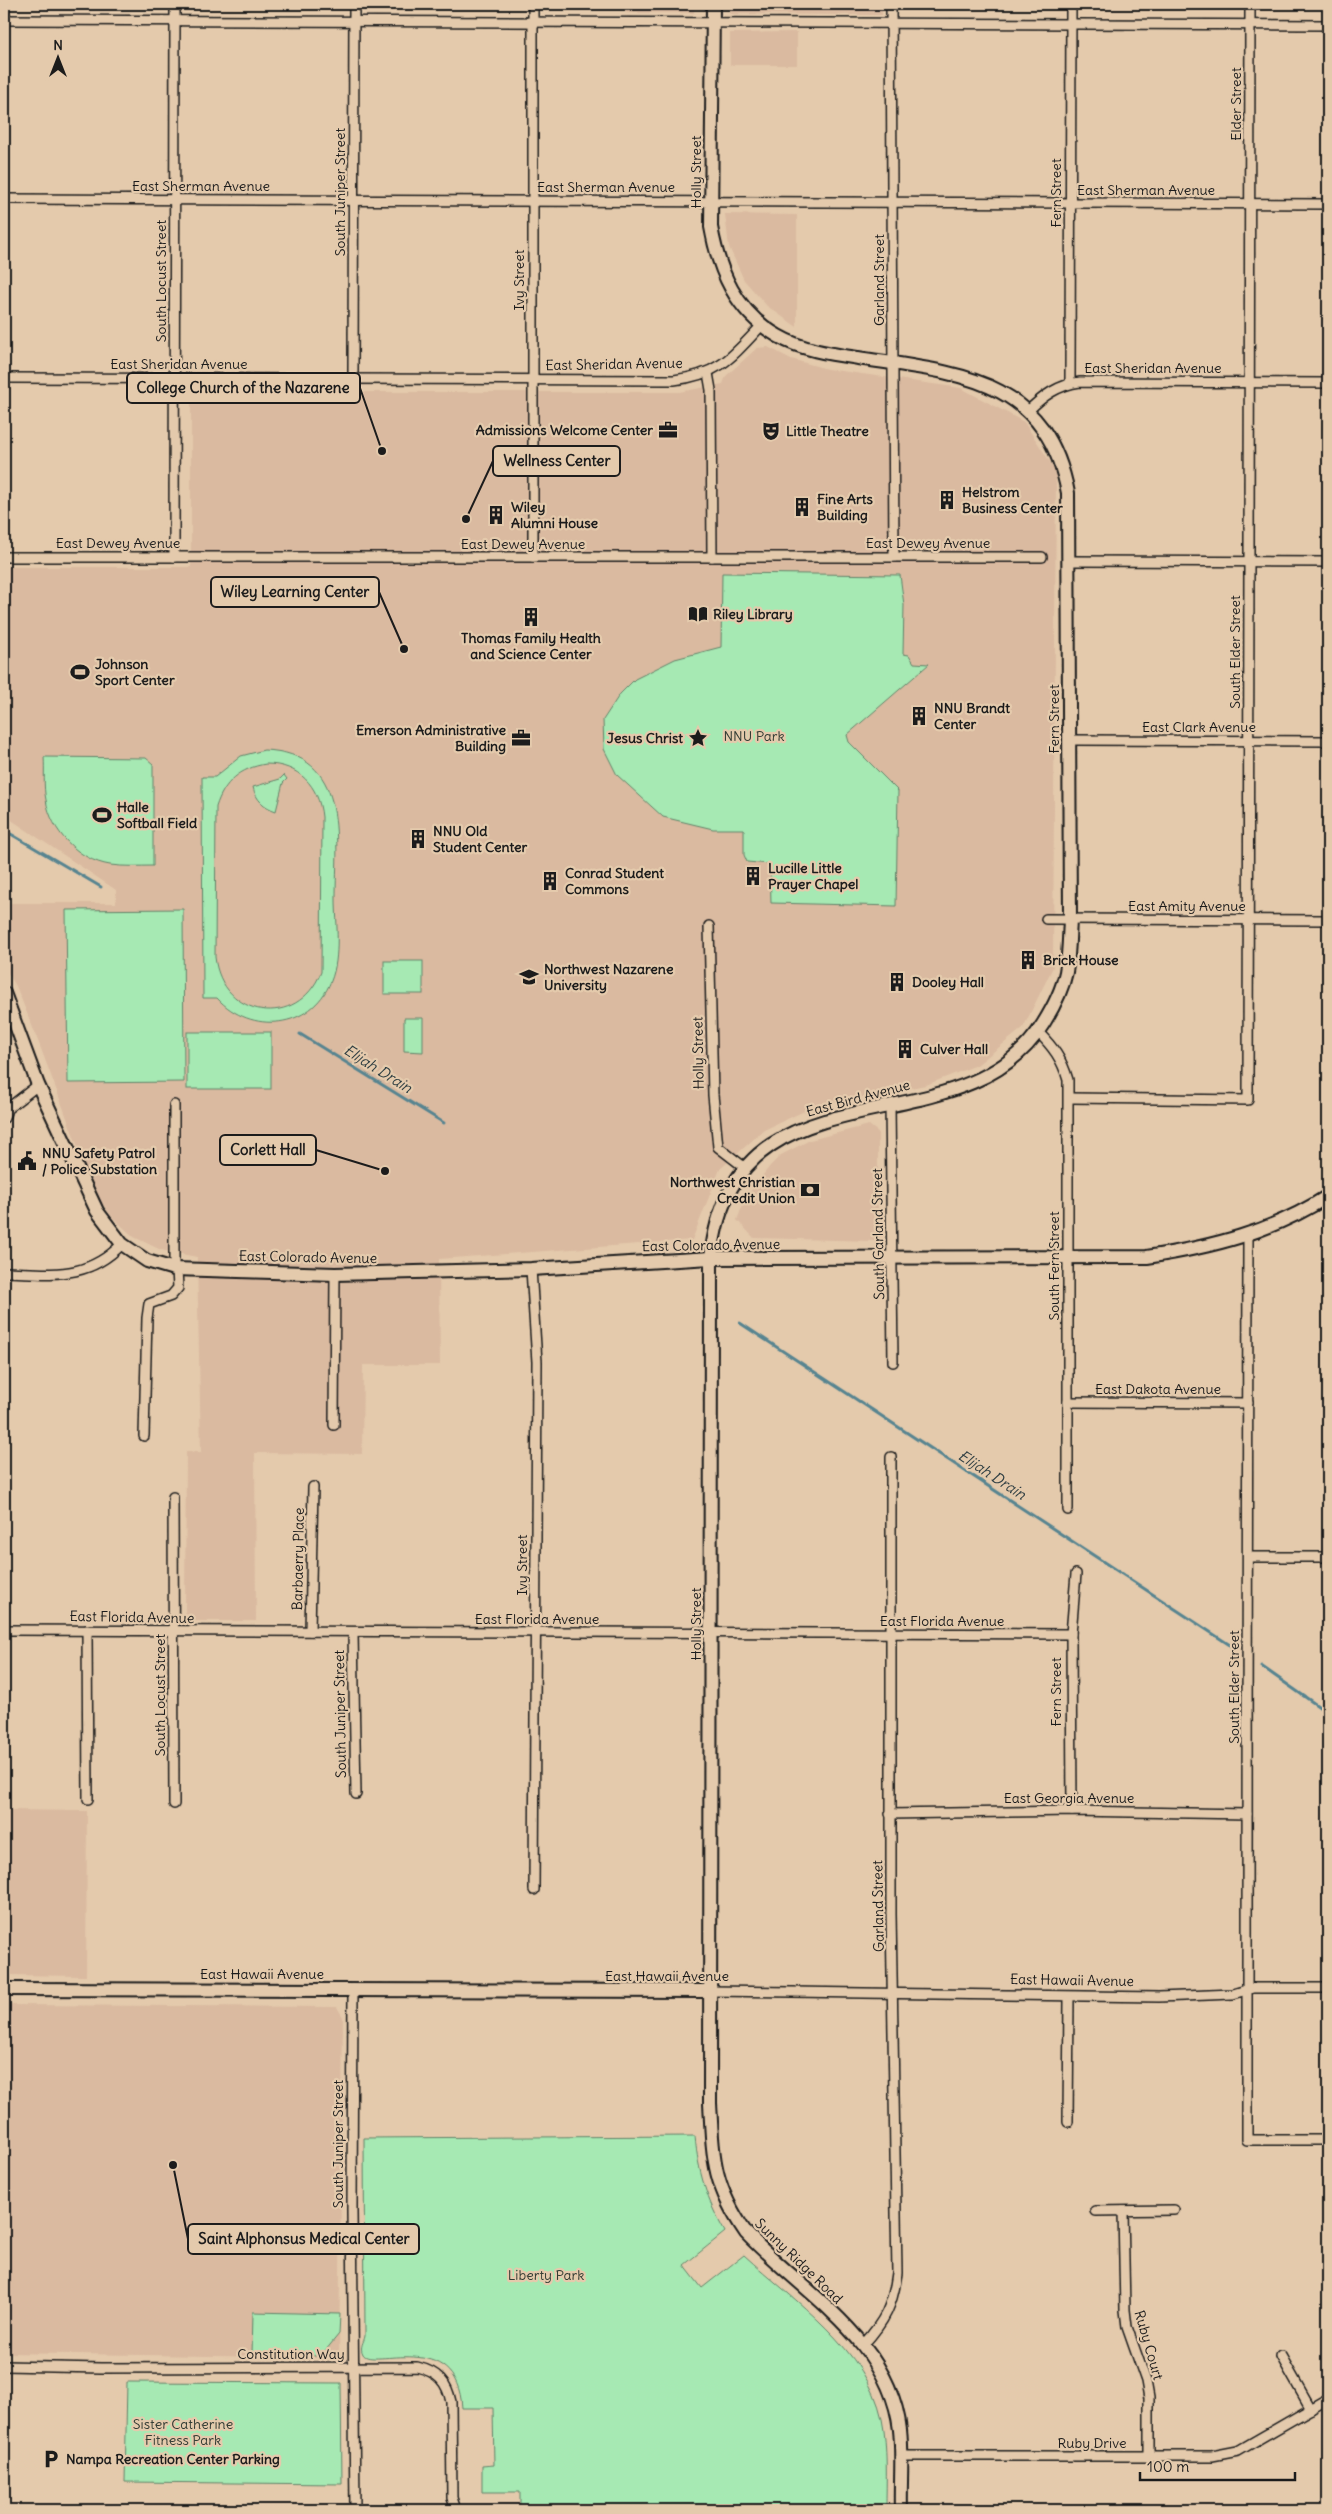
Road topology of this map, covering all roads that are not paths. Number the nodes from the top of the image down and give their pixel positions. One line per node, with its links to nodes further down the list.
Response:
1 (175, 4): 9 (street, South Locust Street)
2 (354, 4): 10 (street, South Juniper Street)
3 (533, 4): 11 (street, Ivy Street)
4 (712, 4): 12 (street, Holly Street)
5 (891, 4): 13 (street, Garland Street)
6 (1071, 4): 14 (street, Fern Street)
7 (1250, 4): 15 (street, Elder Street)
8 (4, 20): 9 (street)
9 (175, 20): 10 (street); 18 (street, South Locust Street)
10 (354, 21): 11 (street); 19 (street, South Juniper Street)
11 (533, 21): 12 (street); 20 (street, Ivy Street)
12 (712, 23): 13 (street); 21 (street, Holly Street)
13 (891, 23): 14 (street); 22 (street, Garland Street)
14 (1071, 24): 15 (street); 23 (street, Fern Street)
15 (1250, 24): 16 (street); 24 (street, Elder Street)
16 (1328, 25)
17 (4, 199): 18 (street, East Sherman Avenue)
18 (174, 200): 19 (street, East Sherman Avenue); 30 (street, South Locust Street)
19 (354, 200): 20 (street, East Sherman Avenue); 31 (street, South Juniper Street)
20 (533, 201): 21 (street, East Sherman Avenue); 32 (street, Ivy Street)
21 (710, 202): 22 (street, East Sherman Avenue); 26 (street, Holly Street)
22 (892, 202): 23 (street, East Sherman Avenue); 27 (street, Garland Street)
23 (1071, 203): 24 (street, East Sherman Avenue); 33 (street, Fern Street)
24 (1250, 204): 25 (street, East Sherman Avenue); 34 (street, South Elder Street)
25 (1328, 204)
26 (762, 325): 27 (street); 28 (street, East Sheridan Avenue)
27 (893, 363): 36 (street); 41 (street, Garland Street)
28 (708, 373): 32 (street, East Sheridan Avenue); 40 (street)
29 (4, 378): 30 (street, East Sheridan Avenue)
30 (174, 379): 31 (street, East Sheridan Avenue); 38 (street, South Locust Street)
31 (353, 380): 32 (street, East Sheridan Avenue)
32 (533, 380): 39 (street, Ivy Street)
33 (1070, 383): 34 (street, East Sheridan Avenue); 36 (street, East Sheridan Avenue)
34 (1249, 383): 35 (street, East Sheridan Avenue); 44 (street, South Elder Street)
35 (1328, 383)
36 (1028, 411): 43 (street, Fern Street)
37 (4, 557): 38 (street, East Dewey Avenue)
38 (174, 557): 39 (street, East Dewey Avenue)
39 (533, 557): 40 (street, East Dewey Avenue)
40 (712, 557): 41 (street, East Dewey Avenue)
41 (894, 557): 42 (street, East Dewey Avenue)
42 (1042, 557)
43 (1070, 561): 44 (street); 46 (street, Fern Street)
44 (1249, 562): 45 (street); 47 (street, South Elder Street)
45 (1328, 562)
46 (1069, 740): 47 (street, East Clark Avenue); 50 (street, Fern Street)
47 (1249, 741): 48 (street, East Clark Avenue); 51 (street, South Elder Street)
48 (1328, 741)
49 (1046, 919): 50 (street, East Amity Avenue)
50 (1070, 919): 51 (street, East Amity Avenue); 55 (street, Fern Street)
51 (1249, 920): 52 (street, East Amity Avenue); 57 (street, South Elder Street)
52 (1328, 920)
53 (709, 926): 62 (street, Holly Street)
54 (4, 993): 56 (street, East Colorado Avenue)
55 (1038, 1032): 57 (street, South Fern Street); 59 (street, East Bird Avenue)
56 (38, 1085): 60 (street); 65 (street, East Colorado Avenue)
57 (1069, 1098): 68 (street, South Fern Street)
58 (174, 1105): 69 (street)
59 (890, 1105): 62 (street, East Bird Avenue); 67 (street, South Garland Street)
60 (6, 1106): 61 (street)
61 (4, 1118)
62 (744, 1167): 66 (street, East Bird Avenue)
63 (1328, 1196): 64 (street, East Colorado Avenue)
64 (1248, 1235): 68 (street, East Colorado Avenue); 75 (street, South Elder Street)
65 (122, 1244): 69 (street, East Colorado Avenue); 71 (street)
66 (711, 1258): 67 (street, East Colorado Avenue); 70 (street, East Colorado Avenue); 90 (street, Holly Street)
67 (891, 1258): 68 (street, East Colorado Avenue); 73 (street, South Garland Street)
68 (1068, 1258): 74 (street, South Fern Street)
69 (176, 1269): 72 (street, East Colorado Avenue); 77 (street)
70 (531, 1269): 72 (street, East Colorado Avenue); 89 (street, Ivy Street)
71 (4, 1272)
72 (335, 1274): 76 (street)
73 (893, 1362)
74 (1068, 1402): 75 (street, East Dakota Avenue); 81 (street, South Fern Street)
75 (1248, 1403): 82 (street, South Elder Street)
76 (334, 1425)
77 (144, 1436)
78 (891, 1457): 92 (street, Garland Street)
79 (313, 1488): 87 (street, Barbaerry Place)
80 (173, 1496): 88 (street, South Locust Street)
81 (1068, 1510)
82 (1249, 1557): 83 (street); 99 (street, South Elder Street)
83 (1328, 1557)
84 (1076, 1574): 93 (street, Fern Street)
85 (4, 1630): 86 (street, East Florida Avenue)
86 (87, 1630): 88 (street, East Florida Avenue); 95 (street)
87 (310, 1631): 88 (street, East Florida Avenue); 91 (street, East Florida Avenue)
88 (174, 1632): 96 (street, South Locust Street)
89 (536, 1632): 90 (street, East Florida Avenue); 91 (street, East Florida Avenue); 100 (street, Ivy Street)
90 (711, 1632): 92 (street, East Florida Avenue); 105 (street, Holly Street)
91 (353, 1633): 94 (street, South Juniper Street)
92 (889, 1634): 93 (street, East Florida Avenue); 98 (street, Garland Street)
93 (1071, 1634): 97 (street, Fern Street)
94 (356, 1794)
95 (88, 1799)
96 (174, 1804)
97 (1072, 1811): 98 (street, East Georgia Avenue); 99 (street, East Georgia Avenue)
98 (890, 1814): 106 (street, Garland Street)
99 (1247, 1814): 104 (street, South Elder Street)
100 (534, 1890)
101 (1328, 1988): 104 (street, East Hawaii Avenue)
102 (4, 1989): 103 (street, East Hawaii Avenue)
103 (353, 1989): 105 (street, East Hawaii Avenue); 116 (street, South Juniper Street)
104 (1245, 1990): 107 (street, East Hawaii Avenue); 109 (street, South Elder Street)
105 (710, 1991): 106 (street, East Hawaii Avenue); 113 (street, Sunny Ridge Road)
106 (893, 1992): 107 (street, East Hawaii Avenue); 113 (street, Garland Street)
107 (1069, 1997): 108 (street)
108 (1068, 2122)
109 (1328, 2140)
110 (1174, 2210): 112 (street)
111 (1095, 2211): 112 (street)
112 (1123, 2211): 120 (street, Ruby Court)
113 (864, 2345): 119 (street, Sunny Ridge Road)
114 (1281, 2356): 118 (street)
115 (4, 2366): 116 (street, Constitution Way)
116 (353, 2368): 121 (street, South Juniper Street); 122 (street, Constitution Way)
117 (1328, 2399): 118 (street, Ruby Drive)
118 (1311, 2409): 120 (street, Ruby Drive)
119 (901, 2456): 120 (street, Ruby Drive); 123 (street, Sunny Ridge Road)
120 (1149, 2457)
121 (355, 2510)
122 (456, 2510)
123 (900, 2510)

